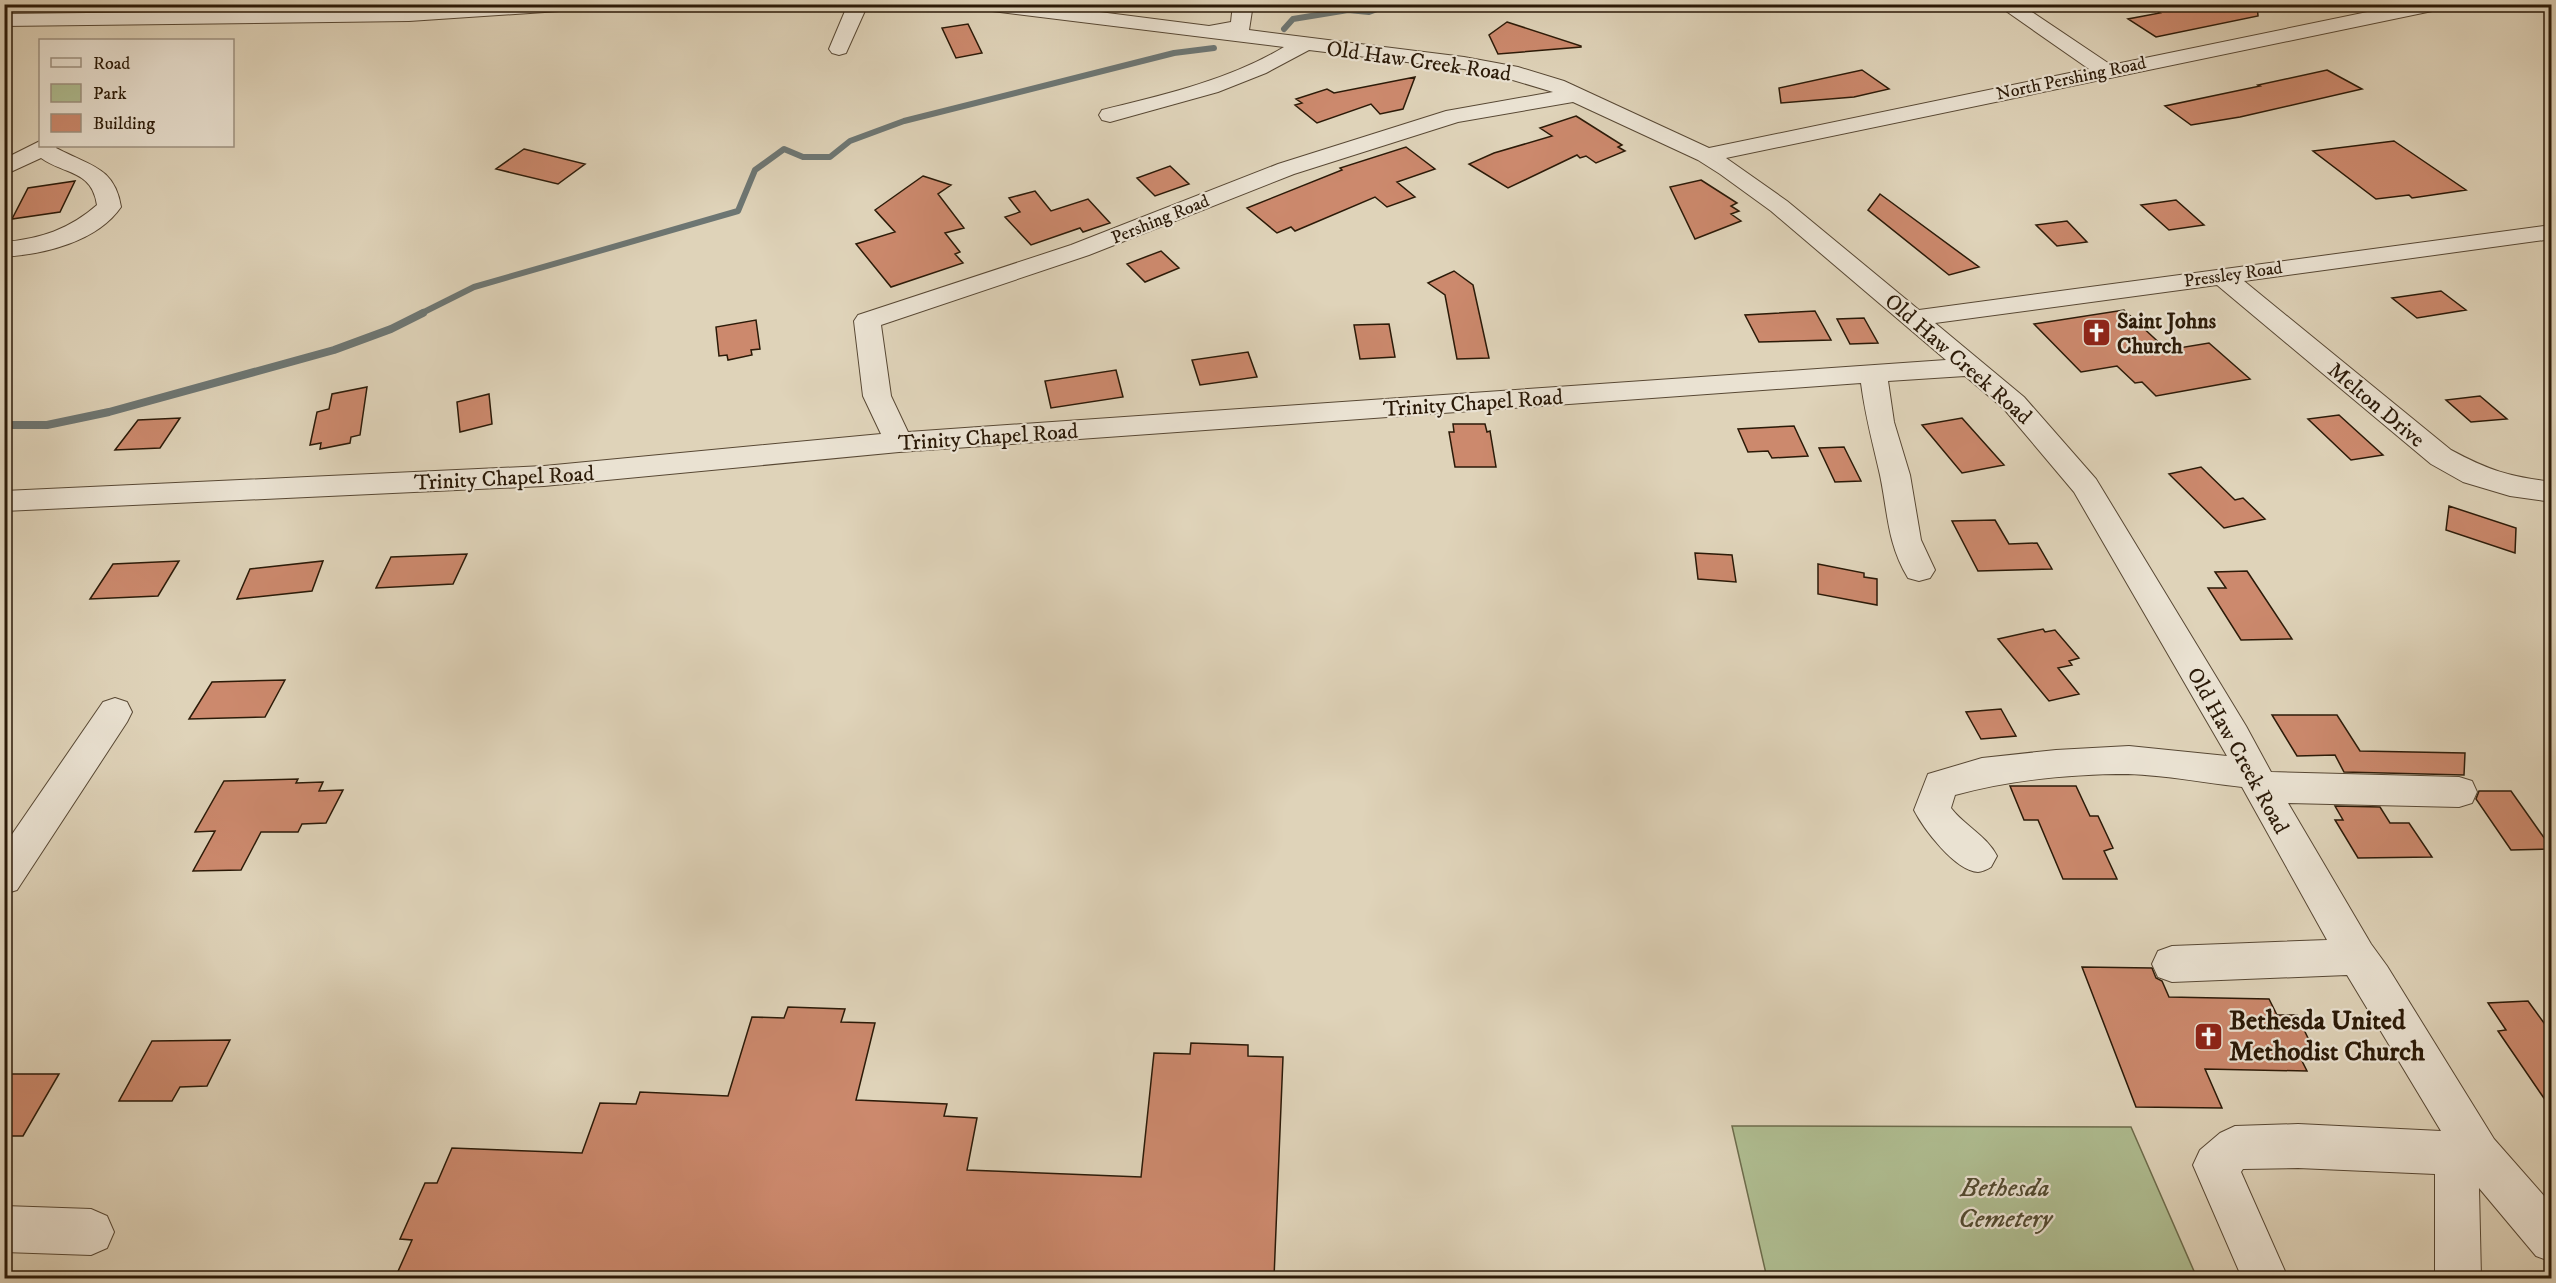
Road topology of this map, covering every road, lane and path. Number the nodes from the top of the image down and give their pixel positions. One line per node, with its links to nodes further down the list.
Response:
1 (202, 4): 8 (street)
2 (574, 4): 8 (street)
3 (858, 4): 13 (street)
4 (984, 4): 10 (street, Old Haw Creek Road)
5 (1244, 4): 10 (street)
6 (2006, 4): 14 (street)
7 (2437, 4): 14 (street, North Pershing Road)
8 (187, 19): 9 (street); 11 (street)
9 (4, 20)
10 (1208, 32): 12 (street, Old Haw Creek Road)
11 (163, 39)
12 (1304, 44): 15 (street, Old Haw Creek Road); 16 (street)
13 (839, 49)
14 (2106, 71): 18 (street, North Pershing Road)
15 (1578, 95): 18 (street, Old Haw Creek Road); 26 (street, Pershing Road)
16 (1110, 115)
17 (44, 147): 19 (street); 21 (street)
18 (1706, 155): 23 (street, Old Haw Creek Road)
19 (4, 168)
20 (2552, 232): 22 (street, Pressley Road)
21 (4, 250)
22 (2222, 276): 23 (street, Pressley Road); 27 (street, Melton Drive)
23 (1916, 318): 24 (street, Old Haw Creek Road)
24 (1972, 367): 25 (street, Trinity Chapel Road); 31 (street, Old Haw Creek Road)
25 (1873, 374): 26 (street, Trinity Chapel Road); 29 (street)
26 (899, 442): 28 (street, Trinity Chapel Road)
27 (2552, 492)
28 (4, 501)
29 (1919, 570)
30 (115, 712): 34 (street)
31 (2257, 781): 32 (street); 33 (street); 35 (street, Old Haw Creek Road)
32 (2459, 792)
33 (1978, 856)
34 (4, 878)
35 (2356, 957): 36 (street); 37 (street, Old Haw Creek Road)
36 (2172, 964)
37 (2468, 1154): 40 (street, Old Haw Creek Road); 41 (street); 42 (street)
38 (4, 1229): 39 (street)
39 (92, 1232)
40 (2552, 1240)
41 (2265, 1278)
42 (2458, 1278)

